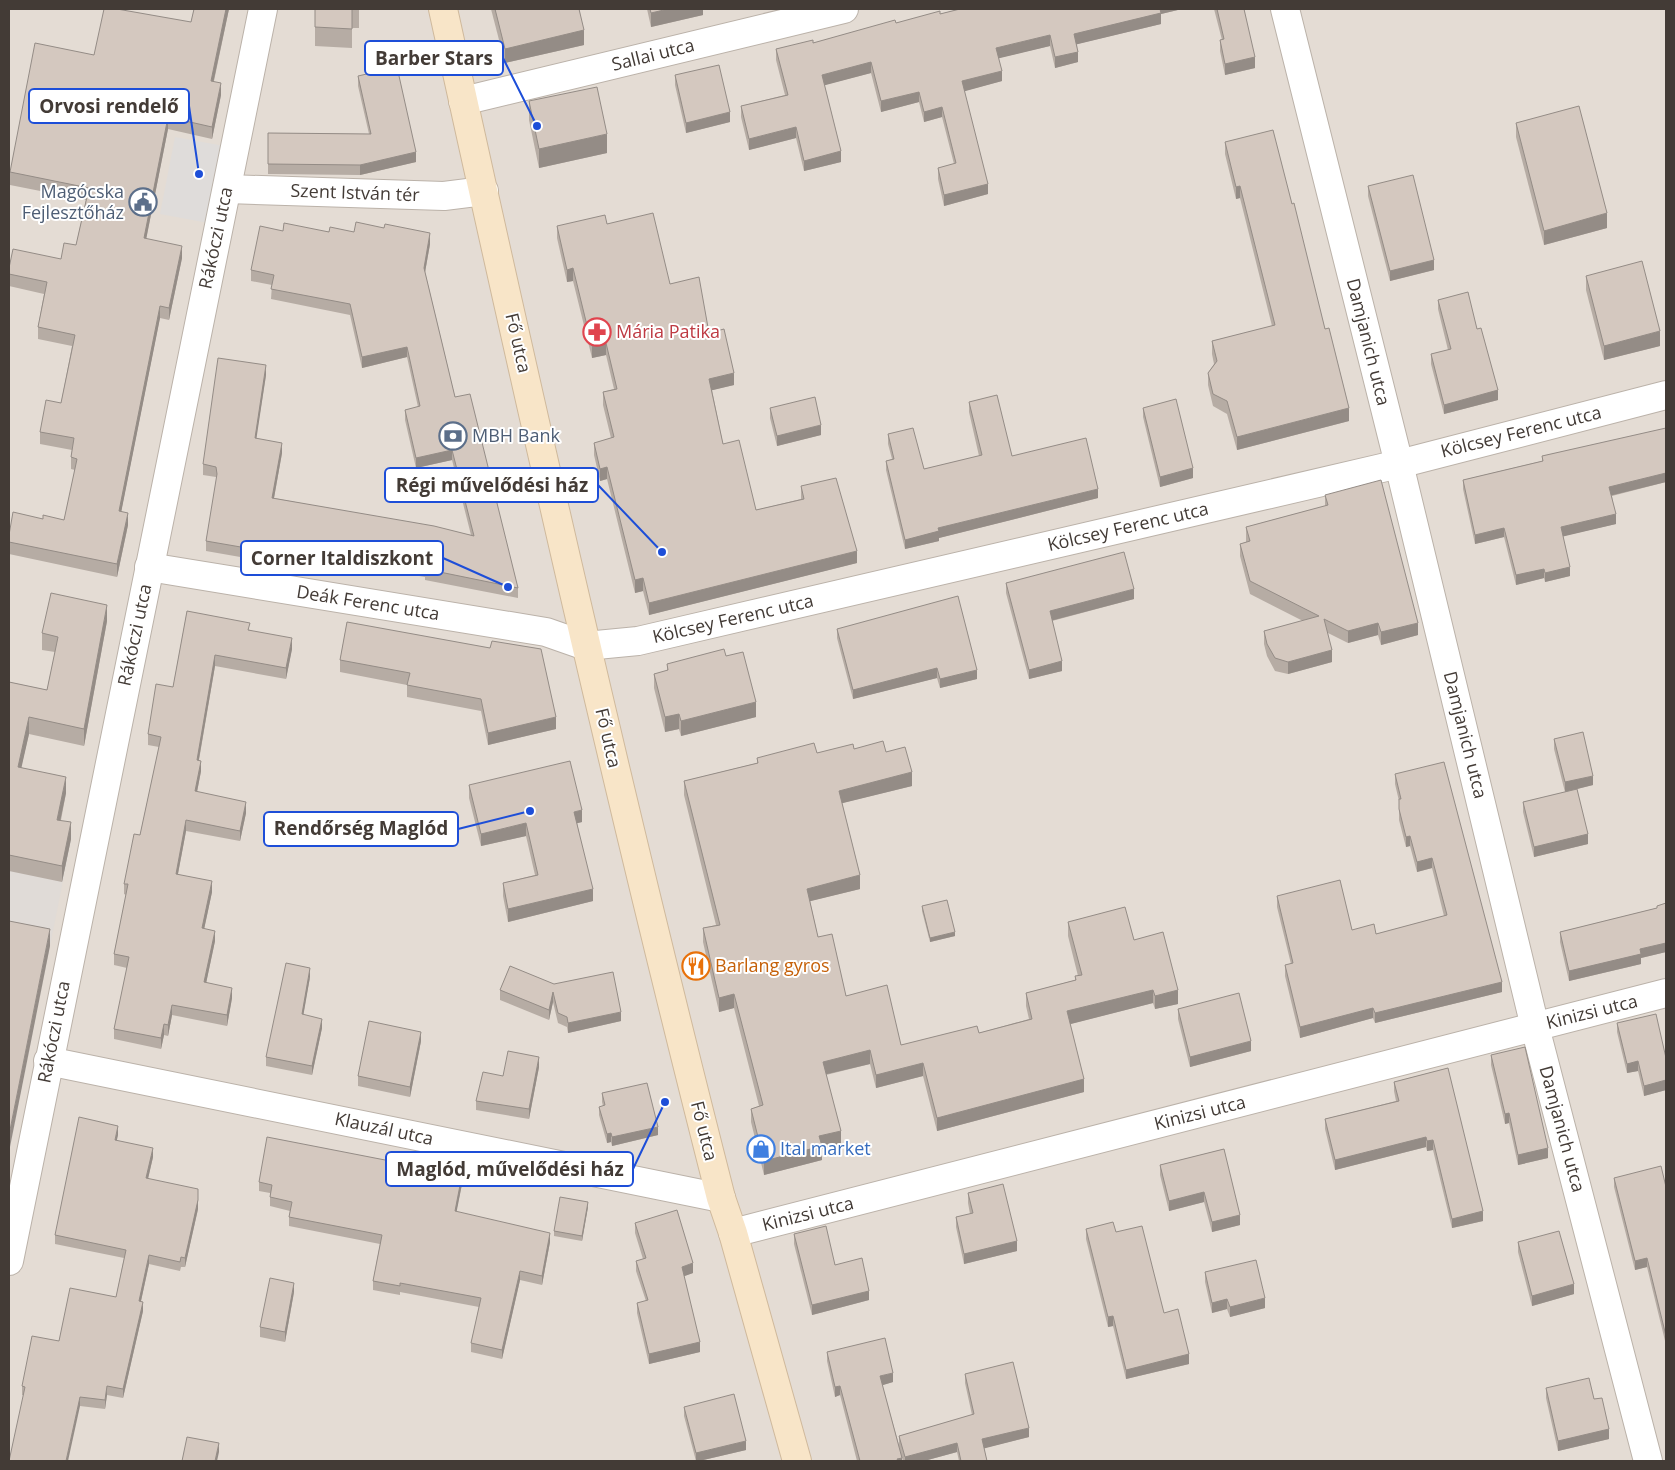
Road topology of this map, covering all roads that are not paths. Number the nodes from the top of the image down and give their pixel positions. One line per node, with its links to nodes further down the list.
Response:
1 (263, 9): 6 (street, Rákóczi utca)
2 (443, 9): 5 (main road, Fő utca)
3 (844, 9): 5 (street, Sallai utca)
4 (1285, 9): 9 (street, Damjanich utca)
5 (463, 101): 7 (main road, Fő utca)
6 (227, 189): 7 (street, Szent István tér); 10 (street, Rákóczi utca)
7 (484, 191): 11 (main road, Fő utca)
8 (1666, 395): 9 (street, Kölcsey Ferenc utca)
9 (1399, 464): 11 (street, Kölcsey Ferenc utca); 13 (street, Damjanich utca)
10 (149, 567): 11 (street, Deák Ferenc utca); 14 (street, Rákóczi utca)
11 (586, 646): 15 (main road, Fő utca)
12 (1666, 993): 13 (street, Kinizsi utca)
13 (1535, 1027): 16 (street, Kinizsi utca); 19 (street, Damjanich utca)
14 (48, 1060): 15 (street, Klauzál utca); 17 (street, Rákóczi utca)
15 (721, 1198): 16 (main road, Fő utca)
16 (733, 1233): 18 (main road, Fő utca)
17 (9, 1261)
18 (797, 1461)
19 (1648, 1461)

